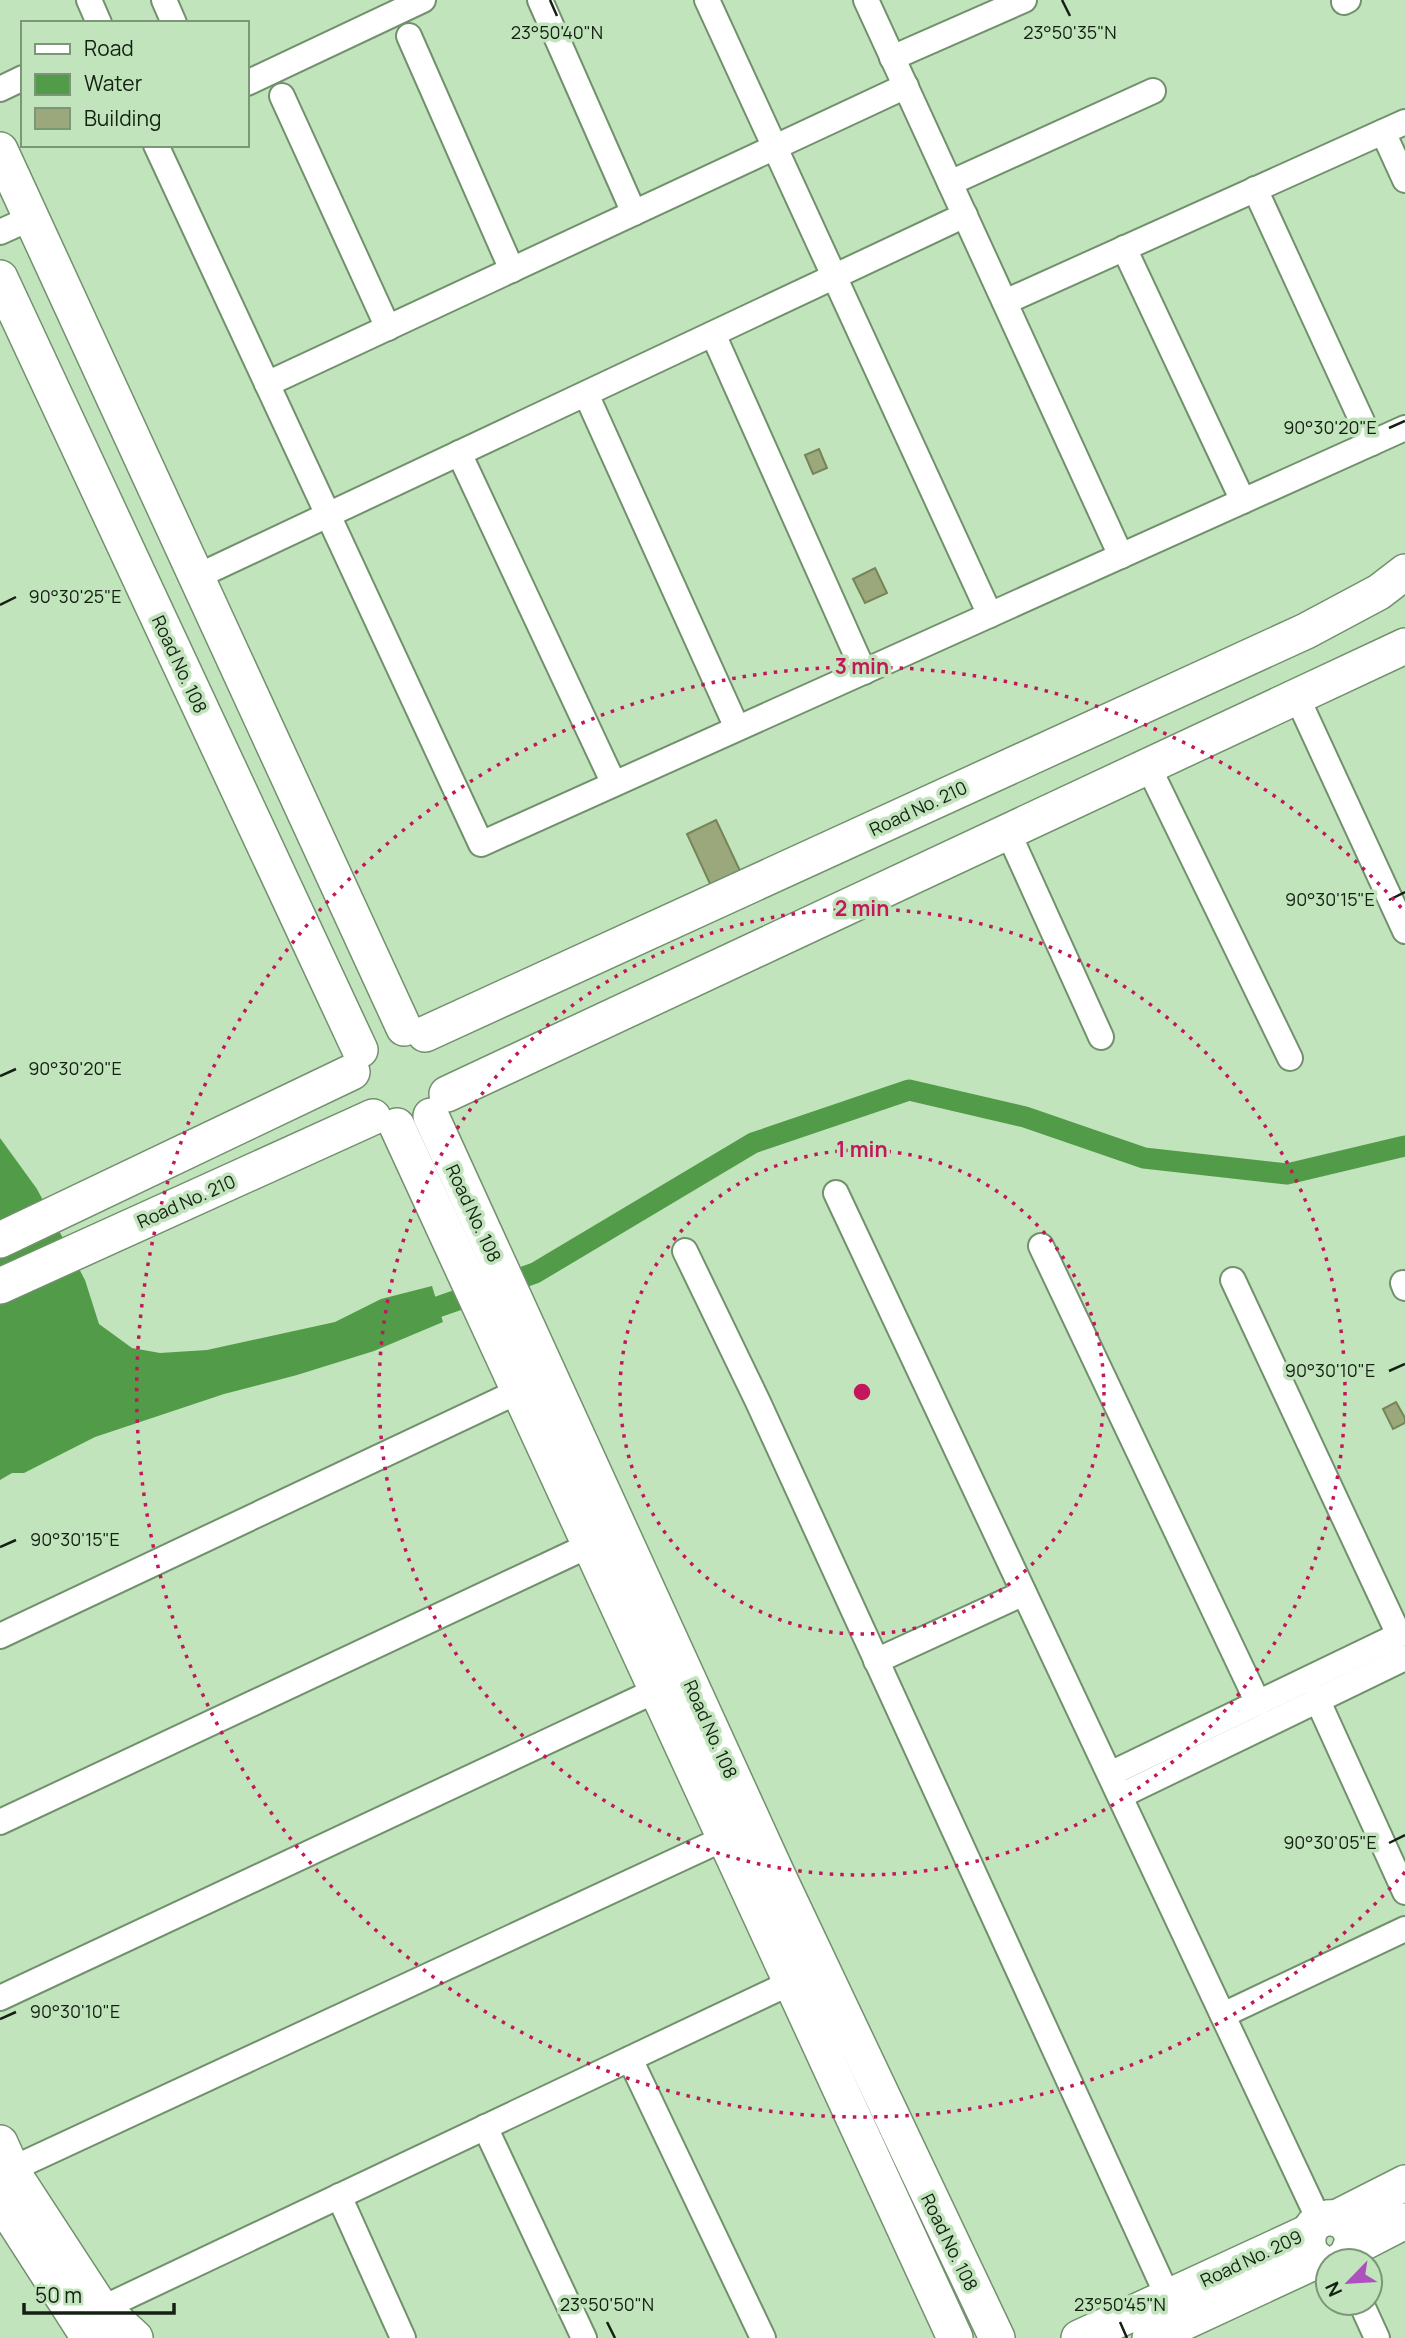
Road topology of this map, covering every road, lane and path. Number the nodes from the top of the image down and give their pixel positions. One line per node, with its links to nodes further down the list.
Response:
1 (89, 0): 8 (street)
2 (164, 0): 9 (street)
3 (423, 0): 13 (street)
4 (540, 0): 25 (street)
5 (707, 0): 20 (street)
6 (866, 0): 11 (street)
7 (1024, 0): 11 (street)
8 (98, 21)
9 (173, 21)
10 (409, 36): 30 (street)
11 (892, 58): 14 (street)
12 (21, 79): 15 (street)
13 (248, 83)
14 (906, 86): 20 (street); 23 (street)
15 (0, 89)
16 (1153, 91): 23 (street)
17 (282, 96): 34 (street)
18 (1394, 127): 22 (street); 24 (street)
19 (157, 147): 36 (street)
20 (775, 147): 25 (street); 31 (street)
21 (0, 150): 27 (street)
22 (1405, 180)
23 (950, 183): 26 (street)
24 (1255, 189): 29 (street); 39 (street)
25 (634, 213): 30 (street)
26 (965, 215): 31 (street); 33 (street)
27 (31, 218): 28 (street); 45 (street)
28 (0, 232)
29 (1124, 248): 33 (street); 41 (street)
30 (512, 270): 34 (street)
31 (834, 277): 35 (street); 46 (street)
32 (0, 278): 58 (street, Road No. 108)
33 (1005, 302): 43 (street)
34 (388, 328): 36 (street)
35 (713, 334): 37 (street); 48 (street)
36 (267, 384): 42 (street)
37 (586, 394): 40 (street); 50 (street)
38 (1405, 428): 39 (street)
39 (1372, 443): 41 (street)
40 (459, 453): 42 (street); 52 (street)
41 (1243, 501): 43 (street)
42 (328, 515): 45 (street); 52 (street)
43 (1121, 556): 46 (street)
44 (1405, 572): 55 (street, Road No. 210)
45 (197, 577): 55 (street)
46 (990, 615): 48 (street)
47 (1405, 646): 49 (street, Road No. 210)
48 (864, 671): 50 (street)
49 (1297, 696): 51 (street, Road No. 210); 54 (street)
50 (737, 728): 52 (street)
51 (1148, 766): 53 (street, Road No. 210); 57 (street)
52 (614, 784)
53 (1007, 832): 56 (street); 59 (street, Road No. 210)
54 (1405, 931)
55 (415, 1031): 58 (street, Road No. 210); 59 (street)
56 (1101, 1037)
57 (1290, 1058)
58 (356, 1061): 60 (street); 63 (street, Road No. 210)
59 (439, 1105): 60 (street, Road No. 210); 62 (street, Road No. 108)
60 (385, 1121): 62 (street, Road No. 108); 67 (street, Road No. 210)
61 (836, 1193): 71 (street)
62 (458, 1219): 68 (street, Road No. 108)
63 (0, 1240)
64 (1041, 1246): 77 (street)
65 (685, 1251): 74 (street)
66 (1233, 1280): 73 (street)
67 (0, 1286)
68 (505, 1320): 69 (street, Road No. 108); 104 (street, Road No. 108)
69 (520, 1391): 70 (street, Road No. 108); 72 (street)
70 (590, 1545): 75 (street, Road No. 108); 80 (street)
71 (1024, 1593): 74 (street); 78 (street)
72 (0, 1636)
73 (1403, 1642): 76 (street); 77 (street)
74 (876, 1661): 96 (street)
75 (657, 1690): 81 (street, Road No. 108); 85 (street)
76 (1318, 1699): 79 (street); 82 (street)
77 (1258, 1703): 78 (street)
78 (1110, 1774): 79 (street)
79 (1120, 1796): 86 (street)
80 (0, 1822)
81 (725, 1838): 84 (street, Road No. 108); 89 (street)
82 (1405, 1892)
83 (1405, 1929): 86 (street)
84 (792, 1982): 87 (street); 103 (street, Road No. 108)
85 (0, 1998)
86 (1223, 2015): 93 (street)
87 (630, 2059): 88 (street); 102 (street)
88 (485, 2127): 91 (street); 101 (street)
89 (4, 2171): 98 (street)
90 (1405, 2183): 93 (street, Road No. 209)
91 (340, 2196): 98 (street); 100 (street)
92 (1405, 2221): 93 (street, Road No. 209)
93 (1332, 2247)
94 (1314, 2252): 96 (street, Road No. 209)
95 (1314, 2256): 106 (street, Road No. 209)
96 (1168, 2297): 105 (street, Road No. 209)
97 (1367, 2317): 107 (street)
98 (98, 2323): 99 (street)
99 (135, 2338)
100 (402, 2338)
101 (584, 2338)
102 (763, 2338)
103 (956, 2338)
104 (997, 2338)
105 (1079, 2338)
106 (1150, 2338)
107 (1377, 2338)

